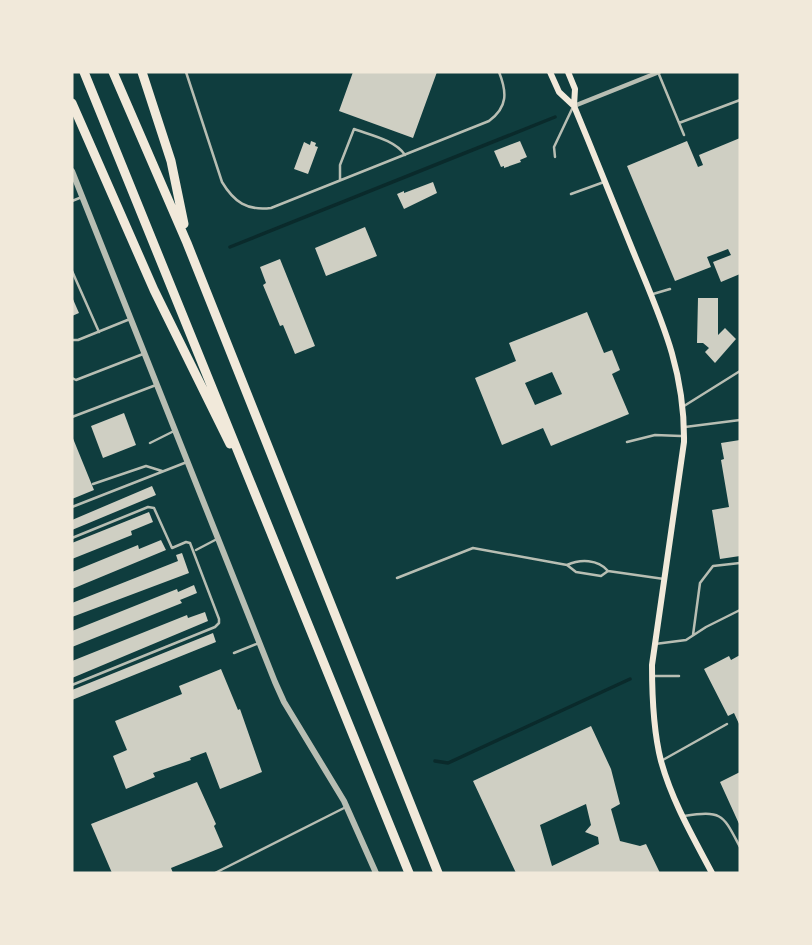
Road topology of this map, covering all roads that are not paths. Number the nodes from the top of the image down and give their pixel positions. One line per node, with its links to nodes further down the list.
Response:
1 (85, 72): 44 (highway)
2 (113, 72): 22 (highway)
3 (142, 72): 22 (highway)
4 (186, 72): 17 (lane)
5 (499, 72): 14 (lane)
6 (550, 72): 11 (main road)
7 (568, 72): 11 (main road)
8 (658, 72): 11 (street); 12 (lane)
9 (740, 100): 12 (lane)
10 (72, 103): 44 (highway)
11 (574, 106): 15 (lane); 18 (main road)
12 (679, 123): 13 (lane)
13 (684, 135)
14 (405, 155): 17 (lane); 17 (lane)
15 (555, 157)
16 (72, 171): 20 (street)
17 (340, 181)
18 (605, 181): 19 (lane); 25 (main road)
19 (571, 194)
20 (82, 197): 21 (lane); 26 (street)
21 (72, 201)
22 (187, 243): 66 (highway)
23 (72, 271): 27 (lane)
24 (670, 289): 25 (lane)
25 (651, 295): 33 (main road)
26 (130, 319): 27 (lane); 29 (street)
27 (99, 332): 28 (lane)
28 (72, 343)
29 (143, 354): 31 (lane); 32 (street)
30 (740, 371): 33 (lane)
31 (72, 378)
32 (156, 385): 34 (lane); 37 (street)
33 (683, 406): 36 (main road)
34 (72, 417)
35 (740, 420): 36 (lane)
36 (685, 427): 38 (main road)
37 (174, 431): 40 (lane); 41 (street)
38 (684, 436): 39 (lane); 53 (main road)
39 (627, 442)
40 (150, 443)
41 (187, 462): 42 (lane); 47 (street)
42 (164, 471): 43 (lane); 45 (lane)
43 (93, 484)
44 (260, 505): 70 (highway)
45 (72, 507)
46 (72, 538): 48 (lane)
47 (217, 538): 48 (lane); 56 (street)
48 (195, 551): 61 (lane)
49 (740, 563): 55 (lane)
50 (567, 565): 51 (lane); 51 (lane); 52 (lane)
51 (608, 571): 53 (lane)
52 (397, 578)
53 (665, 579): 57 (main road)
54 (740, 610): 55 (lane)
55 (693, 635): 57 (lane)
56 (259, 643): 58 (lane); 64 (street)
57 (655, 644): 59 (main road)
58 (234, 653)
59 (652, 676): 60 (lane); 63 (main road)
60 (678, 676)
61 (72, 685)
62 (727, 724): 63 (lane)
63 (661, 761): 65 (main road)
64 (347, 807): 68 (lane); 69 (street)
65 (682, 816): 67 (lane); 73 (main road)
66 (418, 824): 71 (highway); 72 (highway)
67 (740, 847)
68 (215, 873)
69 (376, 873)
70 (409, 873)
71 (438, 873)
72 (444, 873)
73 (712, 873)

